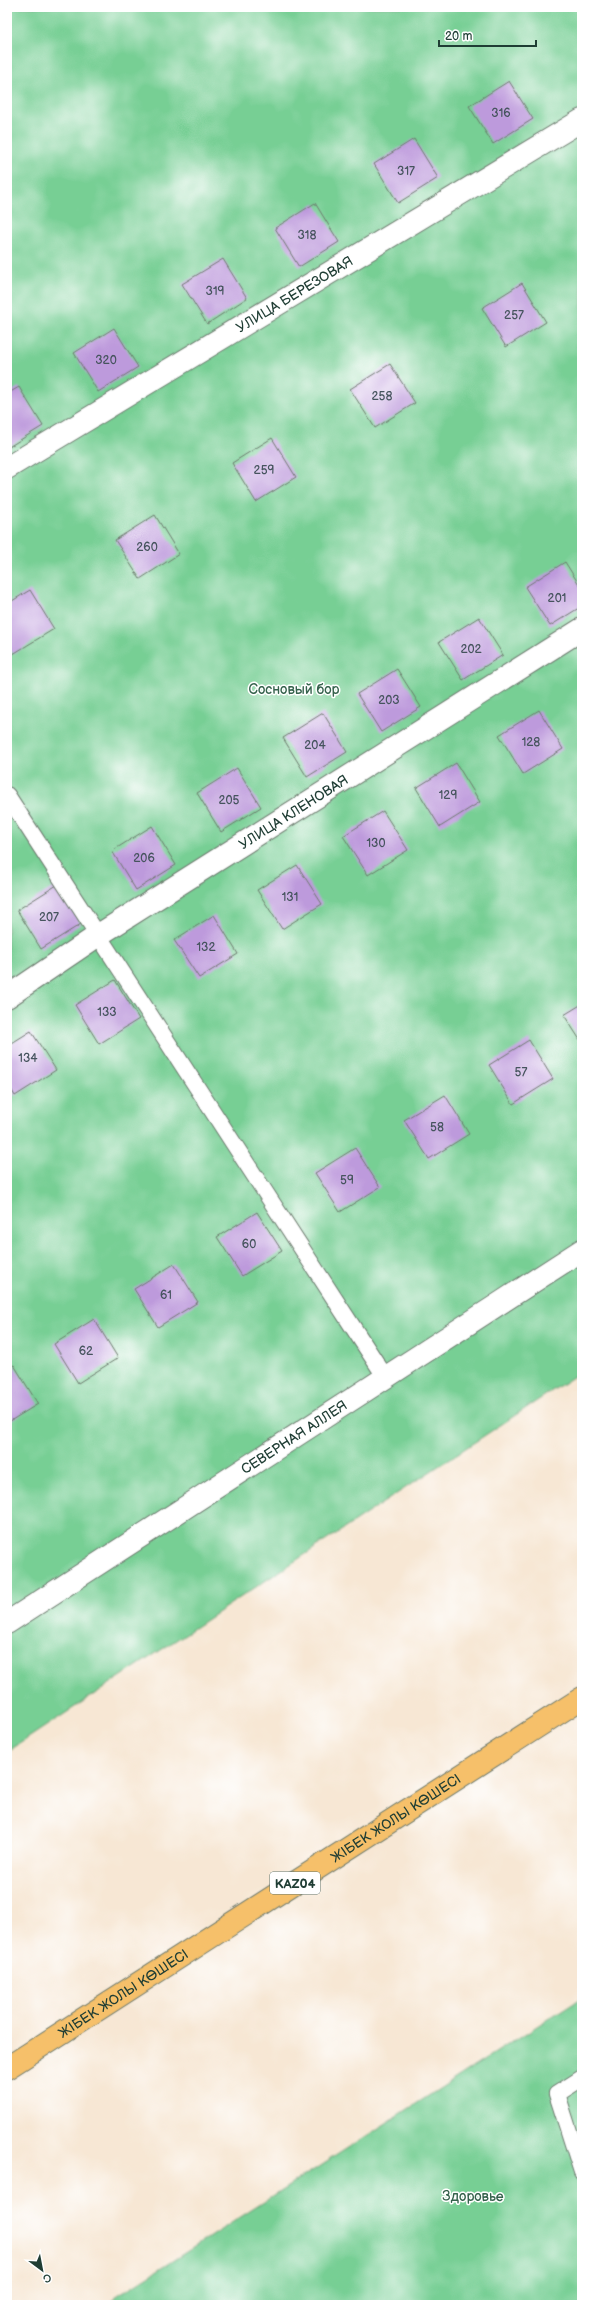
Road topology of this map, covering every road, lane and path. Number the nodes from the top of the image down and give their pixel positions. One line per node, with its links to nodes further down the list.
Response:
1 (582, 120): 2 (street, УЛИЦА БЕРЕЗОВАЯ)
2 (7, 468)
3 (582, 629): 5 (street, УЛИЦА КЛЕНОВАЯ)
4 (7, 795): 5 (lane)
5 (97, 936): 6 (street, УЛИЦА КЛЕНОВАЯ); 8 (lane)
6 (7, 997)
7 (582, 1250): 8 (street, СЕВЕРНАЯ АЛЛЕЯ)
8 (386, 1378): 9 (street, СЕВЕРНАЯ АЛЛЕЯ)
9 (7, 1623)
10 (582, 1698): 11 (highway, ЖІБЕК ЖОЛЫ КӨШЕСІ / KАZ04)
11 (7, 2068)
12 (582, 2078): 13 (lane)
13 (582, 2172)

